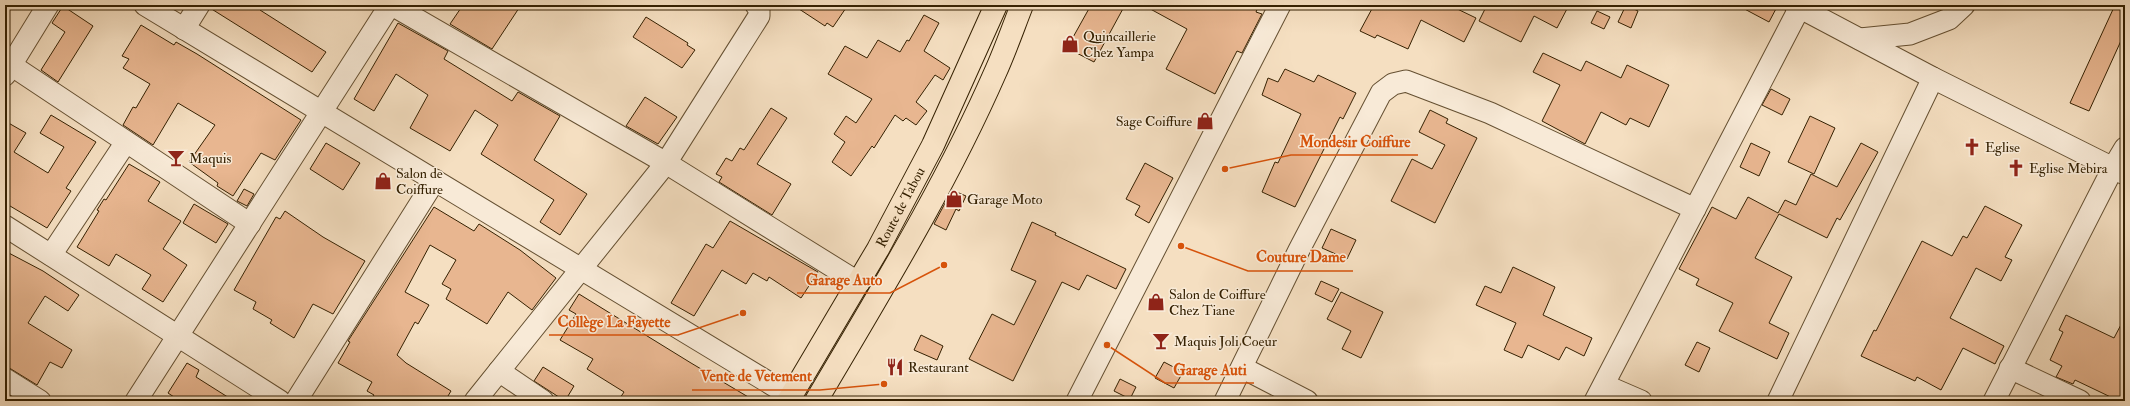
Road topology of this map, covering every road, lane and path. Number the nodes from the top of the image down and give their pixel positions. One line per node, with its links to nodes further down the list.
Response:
1 (48, 5): 13 (street)
2 (145, 5): 11 (street)
3 (198, 5): 11 (street)
4 (391, 5): 15 (street); 18 (street)
5 (756, 5): 18 (street)
6 (996, 5): 26 (main road, Route de Tabou)
7 (1022, 5): 40 (main road, Route de Tabou)
8 (1280, 5): 41 (street)
9 (1964, 5): 12 (street)
10 (1797, 6): 12 (street); 21 (street)
11 (184, 29): 15 (street)
12 (1860, 39): 14 (street)
13 (8, 70): 16 (street)
14 (1933, 78): 19 (street); 45 (street)
15 (322, 112): 20 (street); 22 (street)
16 (126, 142): 22 (street); 24 (street)
17 (2125, 148): 19 (street)
18 (666, 163): 25 (street); 26 (street)
19 (2119, 171): 29 (street)
20 (435, 180): 25 (street); 37 (street)
21 (1695, 209): 28 (street); 32 (street)
22 (250, 224): 27 (street)
23 (5, 226): 24 (street)
24 (51, 255): 27 (street)
25 (582, 270): 30 (street); 33 (street)
26 (858, 283): 33 (main road, Route de Tabou)
27 (178, 336): 35 (street); 36 (street)
28 (1242, 368): 42 (street); 43 (street)
29 (2010, 368): 46 (street); 47 (street)
30 (499, 371): 38 (street); 39 (street)
31 (5, 378): 34 (street)
32 (1599, 393): 44 (street)
33 (790, 398)
34 (40, 401)
35 (136, 401)
36 (280, 401)
37 (296, 401)
38 (475, 401)
39 (543, 401)
40 (816, 401)
41 (1077, 401)
42 (1225, 401)
43 (1307, 401)
44 (1641, 401)
45 (1778, 401)
46 (1994, 401)
47 (2080, 401)

